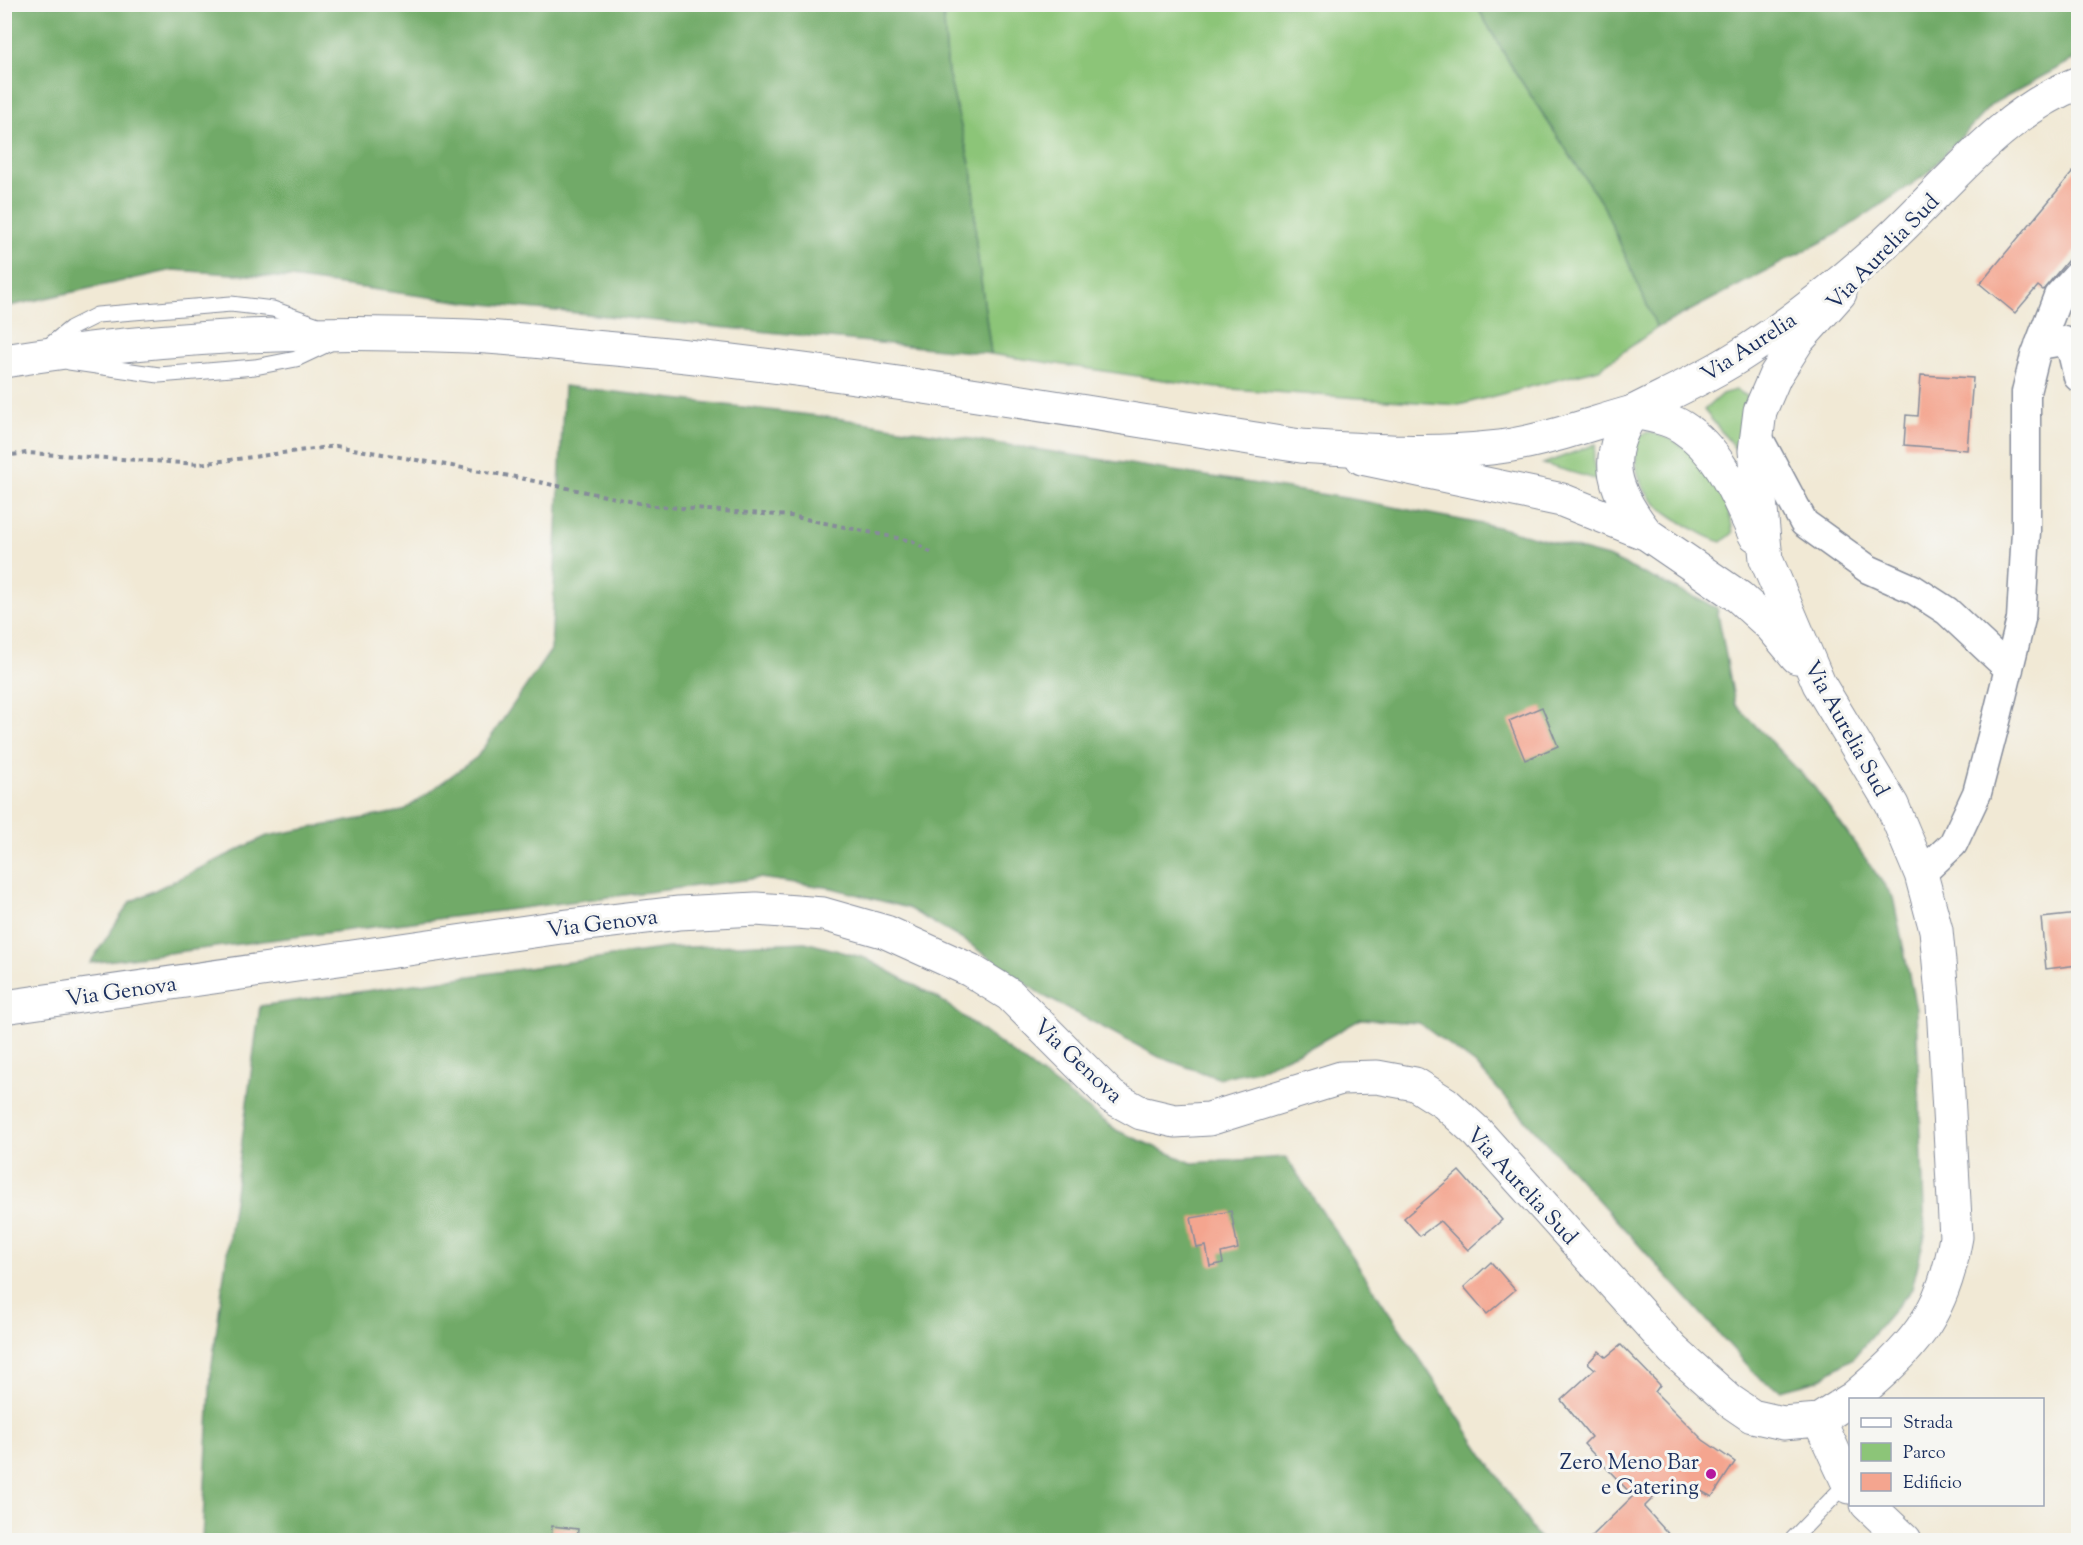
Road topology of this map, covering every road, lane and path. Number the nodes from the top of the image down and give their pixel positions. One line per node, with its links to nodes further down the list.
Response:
1 (2079, 83): 2 (main road, Via Aurelia Sud)
2 (1883, 245): 7 (main road, Via Aurelia); 8 (main road, Via Aurelia Sud)
3 (2075, 282): 4 (street)
4 (2039, 345): 6 (street); 14 (street)
5 (4, 361): 9 (main road)
6 (2079, 377)
7 (1633, 412): 9 (main road, Via Aurelia); 11 (main road); 13 (main road)
8 (1757, 435): 13 (main road, Via Aurelia Sud); 14 (street)
9 (1301, 446): 11 (main road)
10 (4, 456): 12 (path)
11 (1647, 534): 15 (main road)
12 (932, 553)
13 (1766, 559): 15 (main road, Via Aurelia Sud)
14 (2009, 669): 16 (street)
15 (1819, 684): 16 (main road, Via Aurelia Sud)
16 (1921, 874): 19 (main road, Via Aurelia Sud)
17 (4, 1007): 18 (main road, Via Genova)
18 (1141, 1113): 21 (main road, Via Aurelia Sud)
19 (1853, 1398)
20 (1849, 1401): 21 (main road, Via Aurelia Sud)
21 (1819, 1420): 22 (main road)
22 (1849, 1479)
23 (1849, 1496): 25 (lane)
24 (1870, 1506): 26 (main road)
25 (1792, 1540)
26 (1905, 1540)

